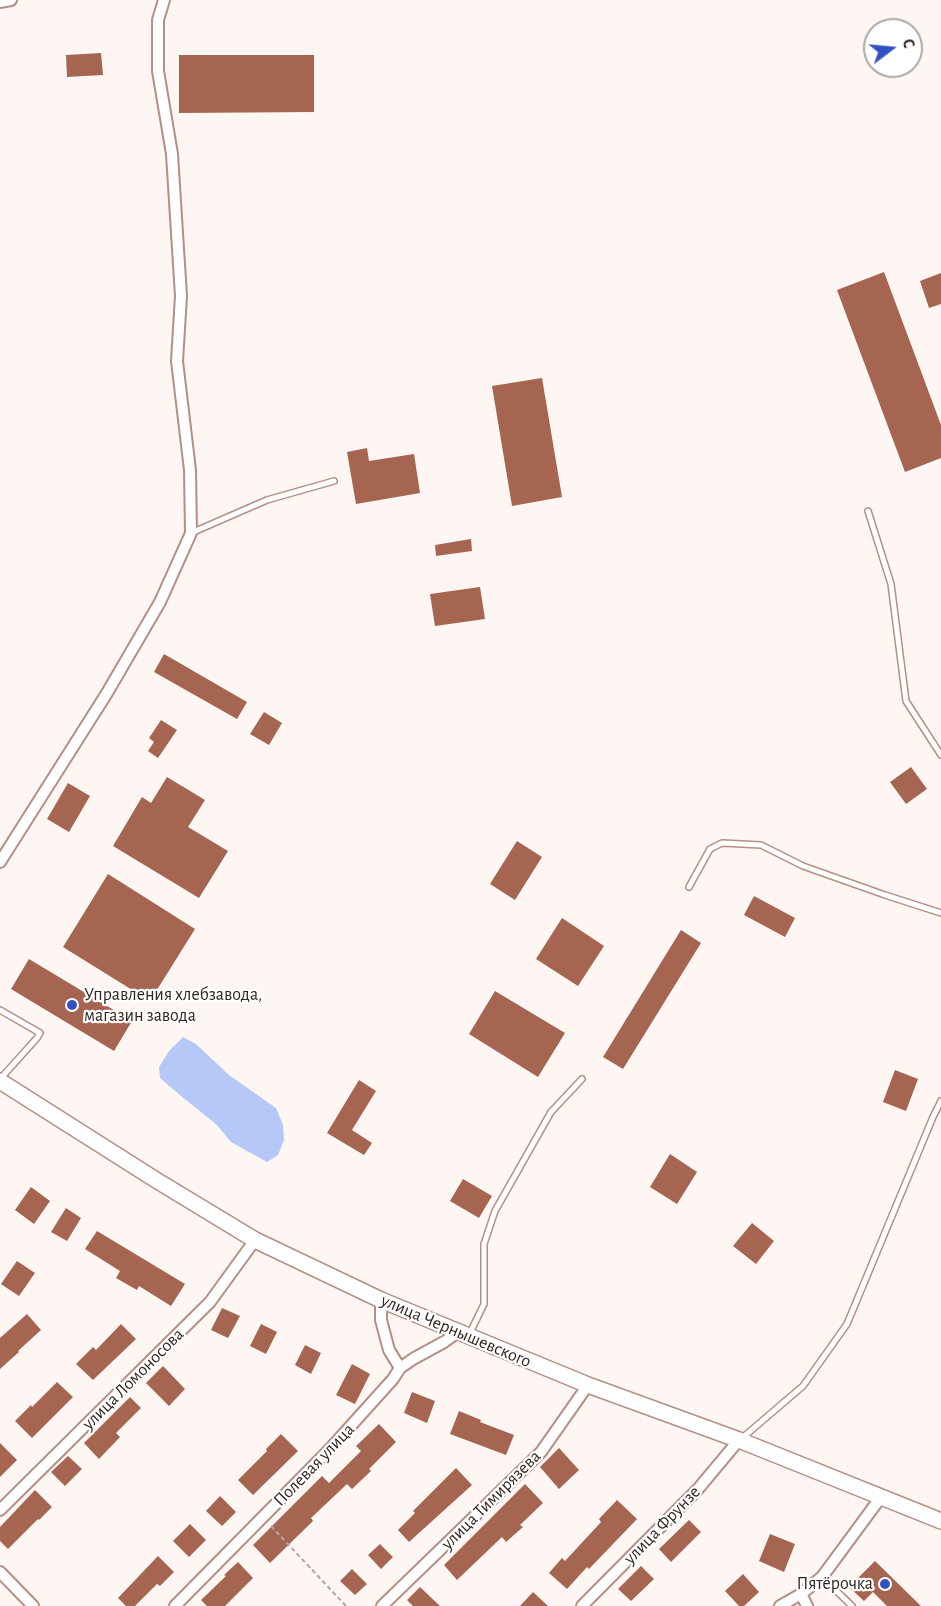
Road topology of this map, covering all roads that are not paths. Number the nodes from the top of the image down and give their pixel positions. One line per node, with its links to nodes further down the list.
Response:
1 (11, 0): 3 (street)
2 (164, 0): 6 (street)
3 (0, 2)
4 (334, 481): 6 (lane)
5 (868, 511): 7 (lane)
6 (191, 533): 8 (street)
7 (941, 755)
8 (0, 862)
9 (689, 887): 10 (lane)
10 (941, 912)
11 (0, 1010): 13 (lane)
12 (582, 1079): 17 (lane)
13 (0, 1080): 15 (main road, улица Чернышевского)
14 (941, 1101): 20 (lane)
15 (255, 1240): 16 (main road, улица Чернышевского); 22 (street, улица Ломоносова)
16 (381, 1300): 17 (main road, улица Чернышевского); 18 (street)
17 (463, 1334): 18 (street, Полевая улица); 19 (main road, улица Чернышевского)
18 (400, 1368): 28 (street, Полевая улица)
19 (588, 1385): 20 (main road, улица Чернышевского); 29 (street, улица Тимирязева)
20 (739, 1440): 21 (main road, улица Чернышевского); 30 (street, улица Фрунзе)
21 (881, 1497): 23 (main road, улица Чернышевского); 25 (street)
22 (0, 1510)
23 (941, 1521)
24 (0, 1572): 27 (street)
25 (822, 1577): 26 (street); 33 (lane)
26 (801, 1594): 31 (street); 32 (street)
27 (33, 1606)
28 (175, 1606)
29 (382, 1606)
30 (582, 1606)
31 (780, 1606)
32 (807, 1606)
33 (852, 1606)

